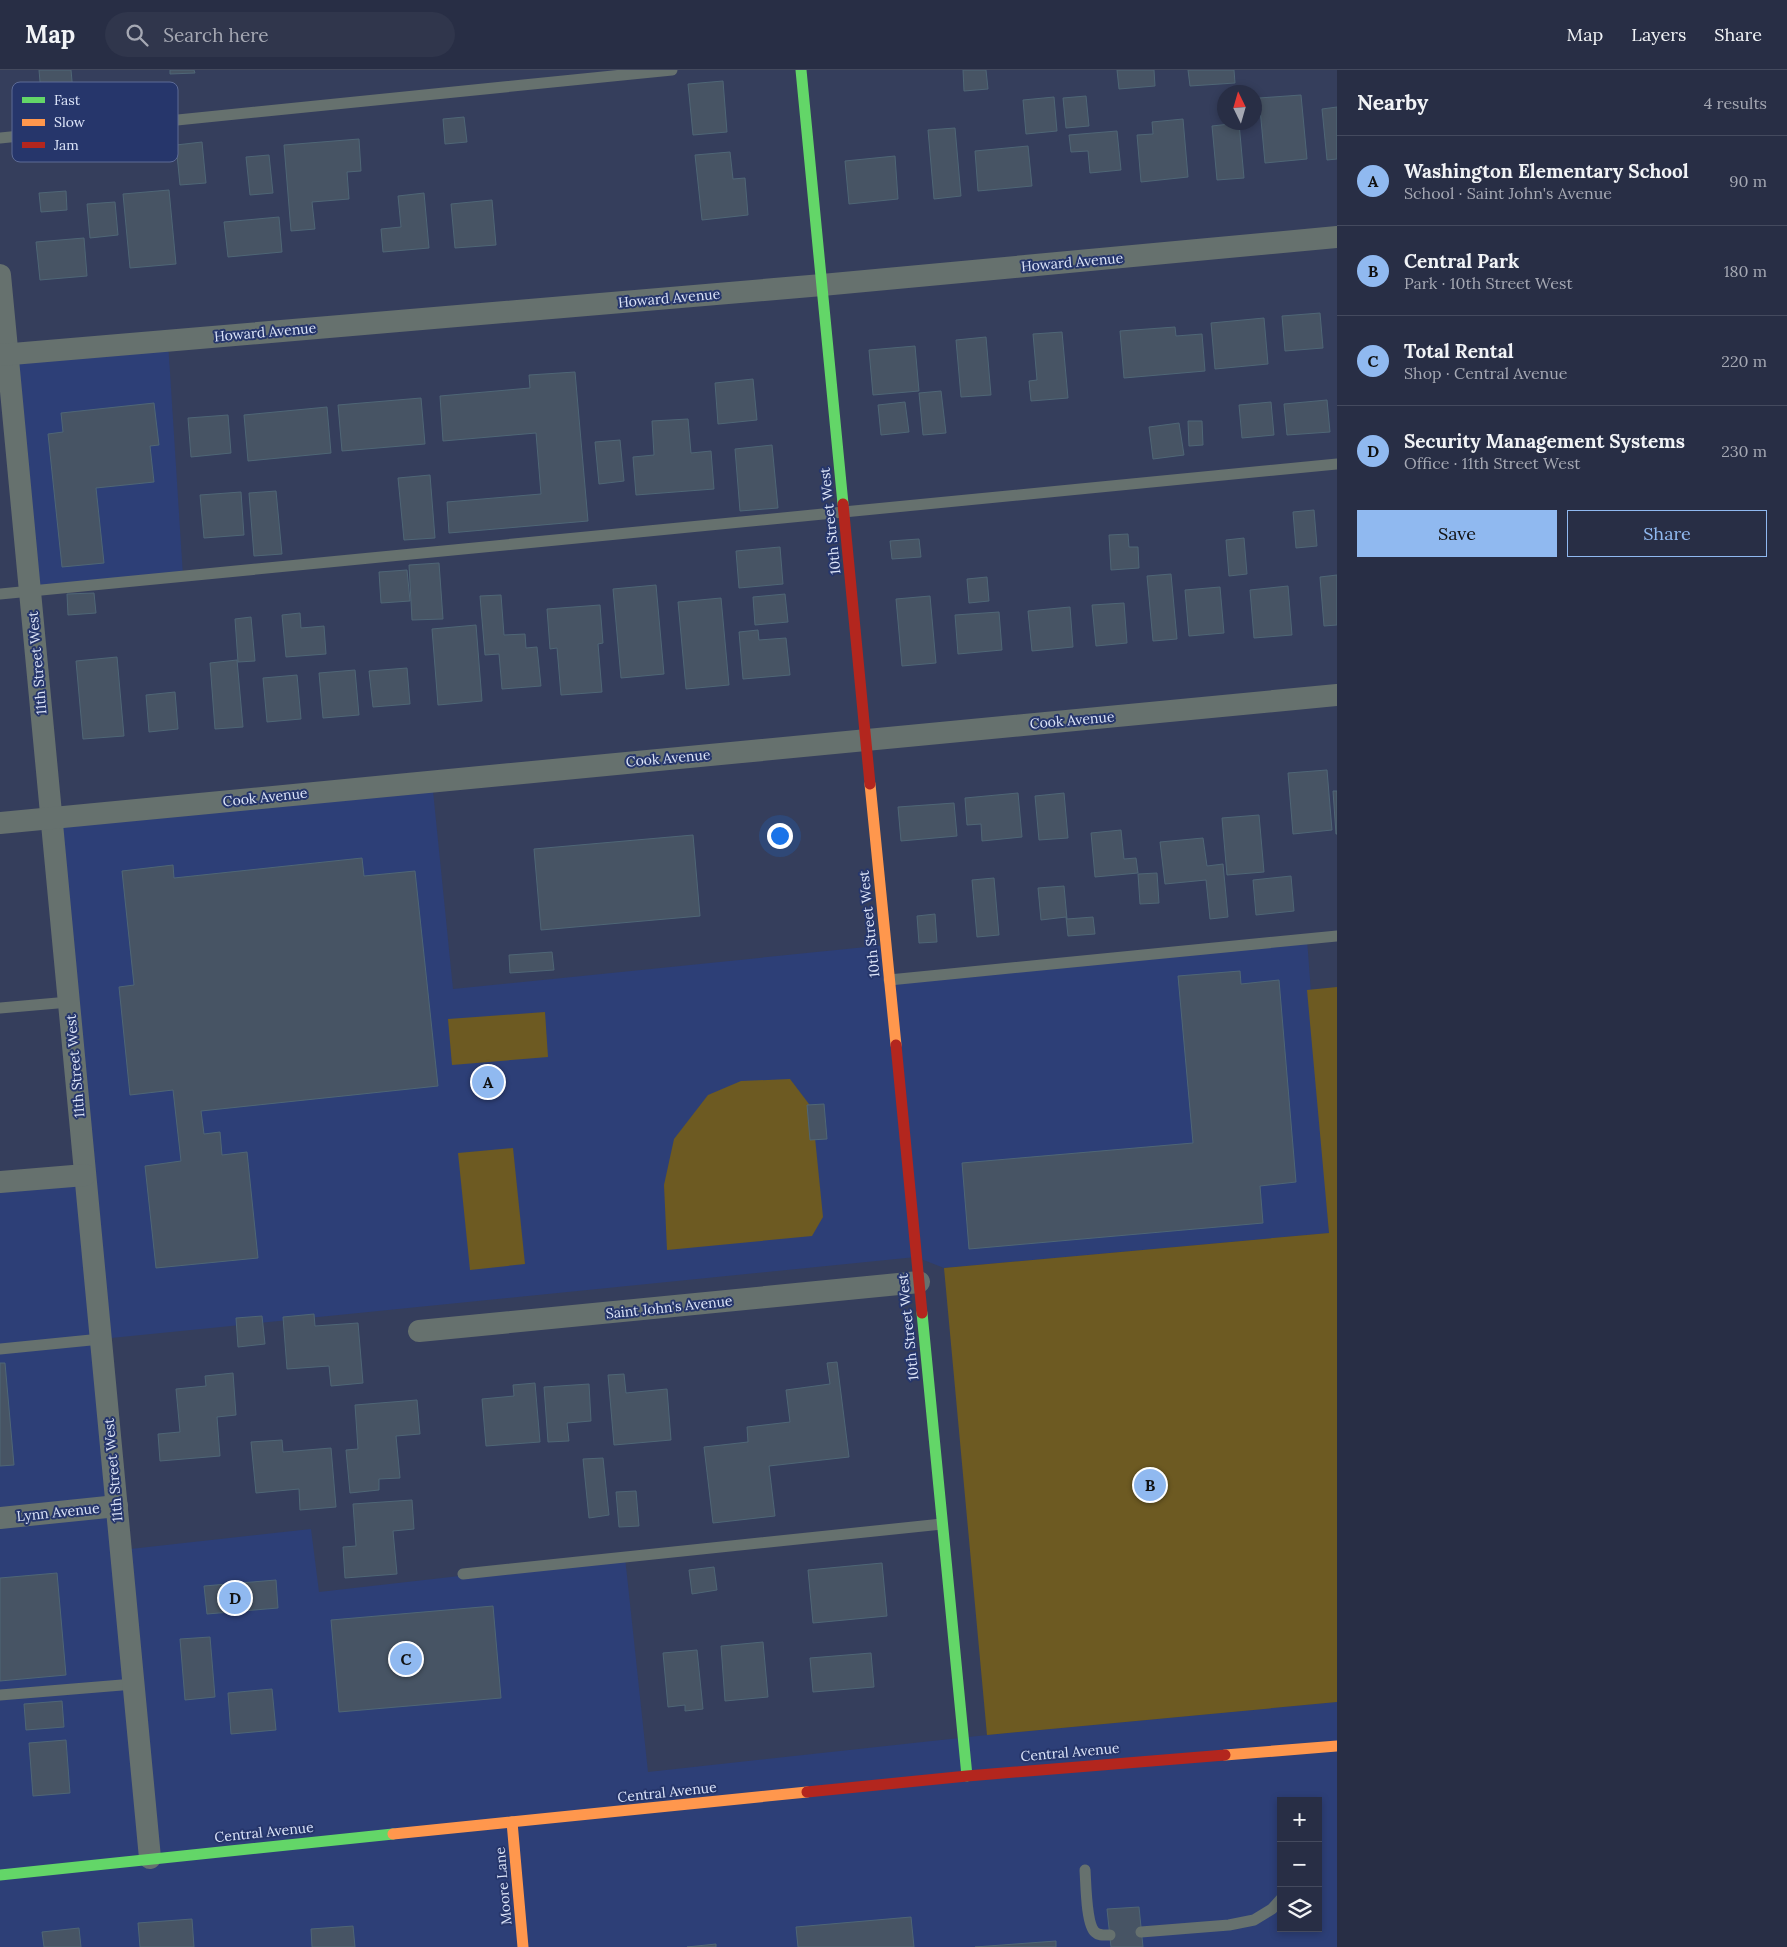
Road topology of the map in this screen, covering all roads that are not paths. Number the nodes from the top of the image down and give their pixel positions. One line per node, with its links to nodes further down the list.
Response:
1 (672, 70): 3 (lane)
2 (801, 70): 6 (street, 10th Street West)
3 (178, 120)
4 (1337, 237): 6 (street, Howard Avenue)
5 (0, 275): 7 (street, 11th Street West)
6 (822, 285): 7 (street, Howard Avenue); 9 (street, 10th Street West)
7 (4, 355): 10 (street, 11th Street West)
8 (1337, 464): 9 (lane)
9 (844, 513): 10 (lane); 13 (street, 10th Street West)
10 (30, 591): 11 (lane); 14 (street, 11th Street West)
11 (0, 594)
12 (1337, 695): 13 (street, Cook Avenue)
13 (866, 739): 14 (street, Cook Avenue); 17 (street, 10th Street West)
14 (51, 818): 15 (street, Cook Avenue); 18 (street, 11th Street West)
15 (0, 823)
16 (1337, 936): 17 (lane)
17 (889, 980): 22 (street, 10th Street West)
18 (69, 1002): 19 (lane); 20 (street, 11th Street West)
19 (0, 1008)
20 (85, 1174): 21 (street); 24 (street, 11th Street West)
21 (0, 1182)
22 (919, 1282): 23 (street, Saint John's Avenue); 28 (street, 10th Street West)
23 (419, 1331)
24 (101, 1339): 25 (lane); 26 (street, 11th Street West)
25 (0, 1349)
26 (117, 1506): 27 (street, Lynn Avenue); 30 (street, 11th Street West)
27 (0, 1518)
28 (942, 1524): 29 (lane); 33 (street, 10th Street West)
29 (463, 1574)
30 (134, 1684): 31 (lane); 35 (street, 11th Street West)
31 (0, 1695)
32 (1337, 1746): 33 (street, Central Avenue)
33 (967, 1776): 34 (street, Central Avenue)
34 (512, 1822): 35 (street, Central Avenue); 41 (street, Moore Lane)
35 (150, 1858): 37 (street, Central Avenue)
36 (1085, 1870): 40 (lane)
37 (0, 1875)
38 (1277, 1903): 39 (lane)
39 (1141, 1932)
40 (1110, 1935)
41 (523, 1947)

